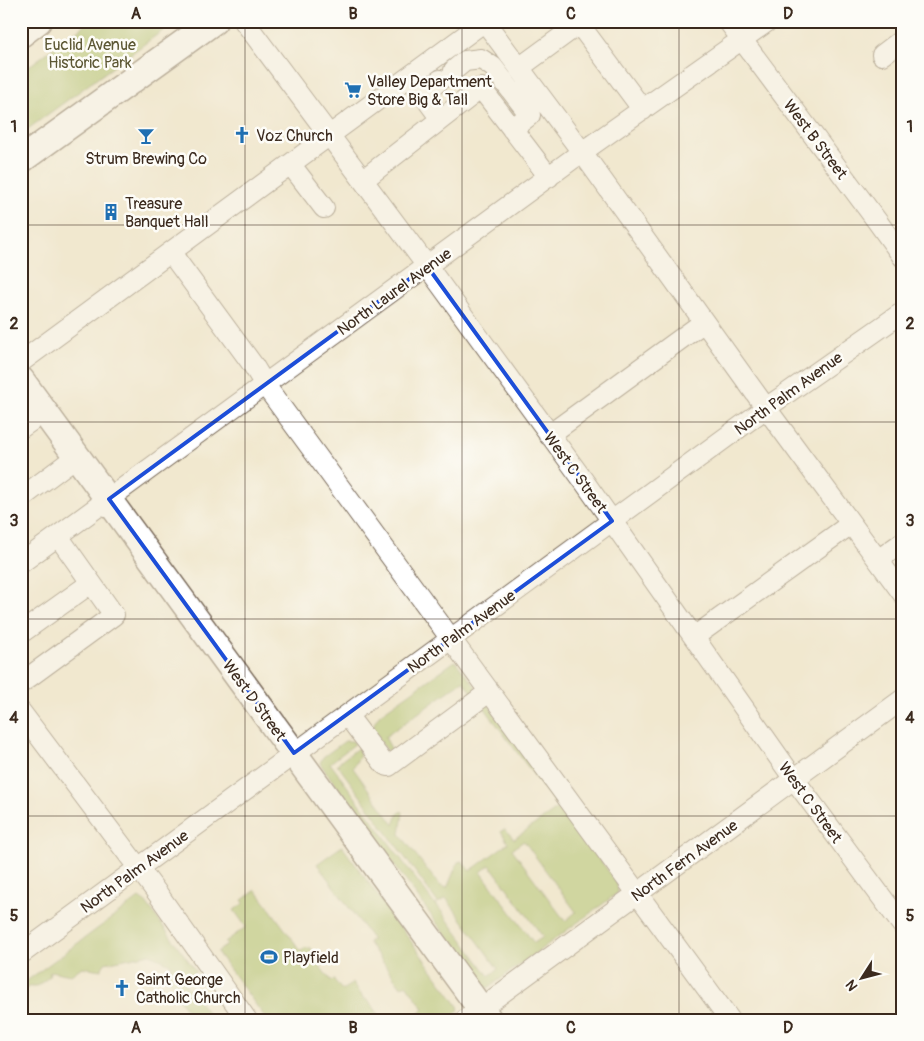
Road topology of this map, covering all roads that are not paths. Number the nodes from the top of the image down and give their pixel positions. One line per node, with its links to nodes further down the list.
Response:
1 (38, 21): 7 (main road)
2 (214, 21): 19 (main road)
3 (244, 21): 17 (street, West C Street)
4 (485, 21): 11 (street); 12 (street)
5 (728, 21): 9 (street, West B Street)
6 (768, 21): 9 (street, North Laurel Avenue)
7 (21, 34)
8 (903, 39): 10 (street)
9 (742, 40): 14 (street, North Laurel Avenue); 25 (street, West B Street)
10 (882, 55)
11 (519, 68): 14 (street); 18 (street)
12 (410, 77): 13 (street); 17 (street)
13 (423, 94): 15 (street); 16 (street)
14 (643, 110): 18 (street, North Laurel Avenue)
15 (441, 119): 16 (street); 22 (street)
16 (512, 128): 21 (street)
17 (330, 136): 20 (street); 22 (street, West C Street)
18 (582, 152): 21 (street, North Laurel Avenue); 28 (street)
19 (21, 160)
20 (291, 164): 23 (street); 24 (street)
21 (549, 177): 26 (street, North Laurel Avenue)
22 (363, 180): 26 (street, West C Street)
23 (324, 208)
24 (171, 252): 29 (street); 31 (street)
25 (903, 257)
26 (427, 266): 31 (street, North Laurel Avenue); 35 (street, West C Street)
27 (903, 312): 32 (street, North Palm Avenue)
28 (704, 322): 32 (street); 35 (street)
29 (21, 362)
30 (21, 380): 33 (main road, West D Street)
31 (265, 385): 38 (street, North Laurel Avenue); 49 (street)
32 (766, 408): 39 (street, North Palm Avenue); 40 (street)
33 (44, 412): 34 (street); 36 (main road, West D Street)
34 (21, 428)
35 (549, 435): 39 (street, West C Street)
36 (77, 456): 37 (street); 38 (main road, West D Street)
37 (21, 498)
38 (109, 500): 41 (street, North Laurel Avenue); 55 (main road, West D Street)
39 (612, 521): 48 (street, West C Street); 49 (street, North Palm Avenue)
40 (852, 524): 43 (street); 48 (street)
41 (58, 536): 44 (street, North Laurel Avenue); 45 (street)
42 (903, 542): 43 (street)
43 (878, 560): 46 (street)
44 (21, 563)
45 (92, 583): 47 (street); 50 (street)
46 (903, 594)
47 (21, 633)
48 (694, 636): 56 (street, West C Street)
49 (450, 639): 51 (street); 54 (street, North Palm Avenue)
50 (21, 683)
51 (489, 692): 54 (street); 58 (street)
52 (903, 699): 56 (street, North Fern Avenue)
53 (21, 712): 57 (street)
54 (347, 715): 55 (street, North Palm Avenue)
55 (294, 753): 57 (street, North Palm Avenue); 61 (main road, West D Street)
56 (794, 779): 58 (street, North Fern Avenue); 59 (street, West C Street)
57 (138, 868): 60 (street, North Palm Avenue); 62 (street)
58 (638, 893): 61 (street, North Fern Avenue); 63 (street)
59 (903, 926)
60 (21, 954)
61 (478, 1016)
62 (247, 1020)
63 (730, 1020)

